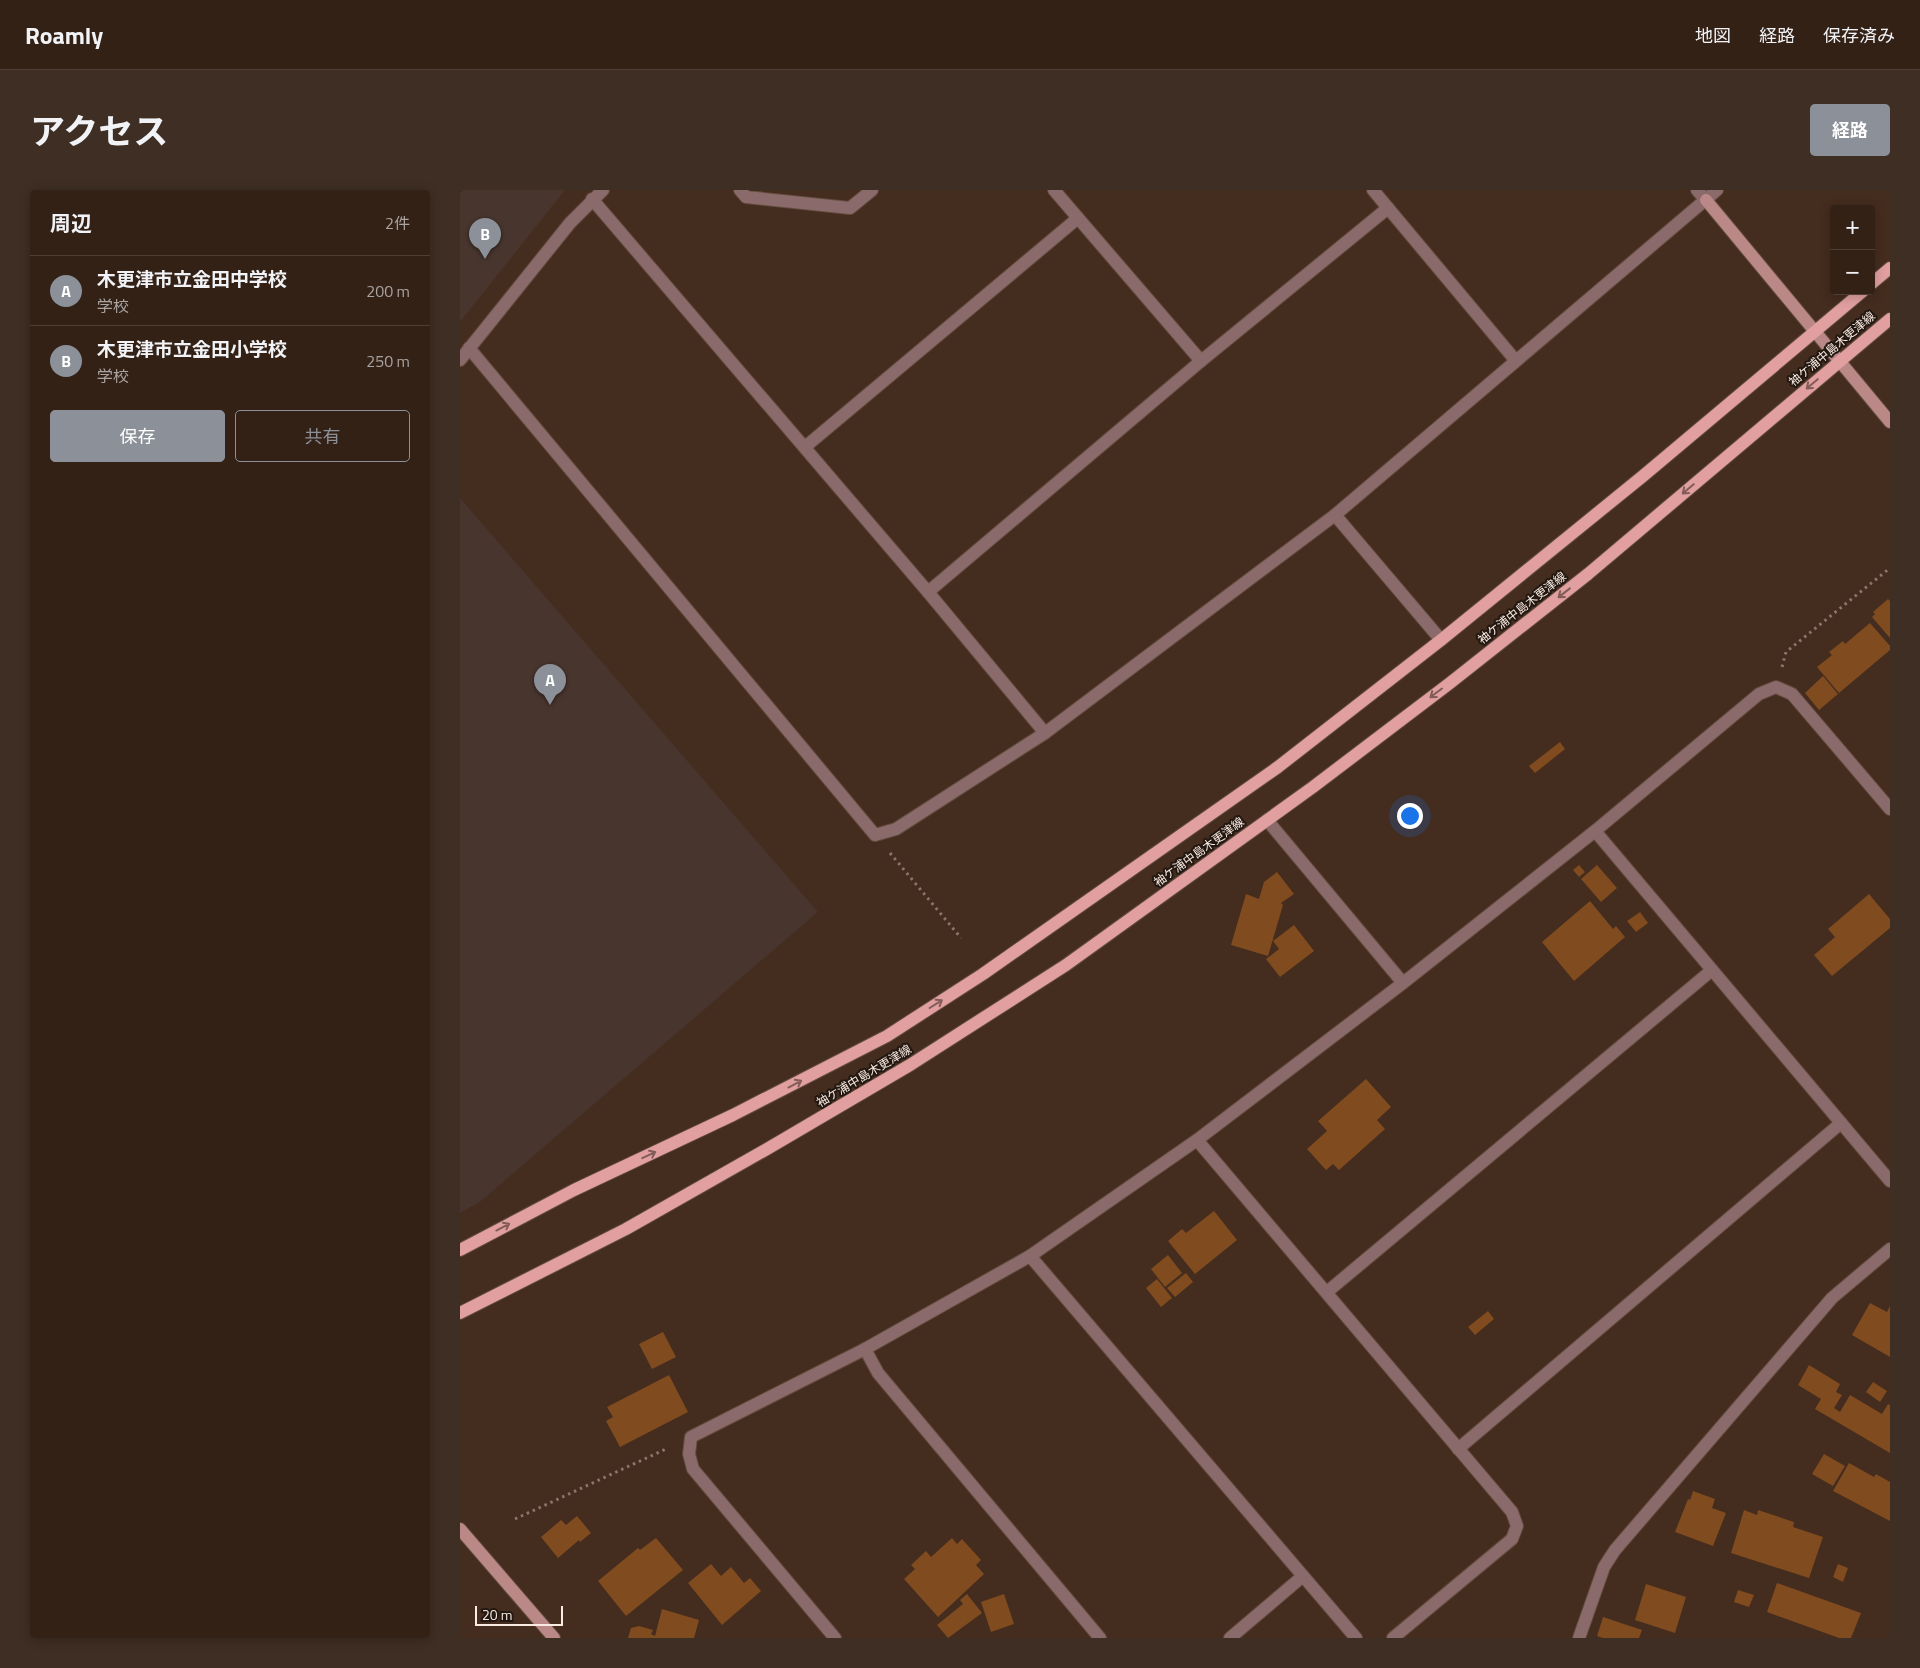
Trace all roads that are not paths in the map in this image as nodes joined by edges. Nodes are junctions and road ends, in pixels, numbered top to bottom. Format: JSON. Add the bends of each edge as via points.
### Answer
{"nodes":[{"id":1,"x":603,"y":190,"type":"edge"},
{"id":2,"x":740,"y":190,"type":"edge"},
{"id":3,"x":872,"y":190,"type":"edge"},
{"id":4,"x":1054,"y":190,"type":"edge"},
{"id":5,"x":1373,"y":190,"type":"edge"},
{"id":6,"x":1717,"y":190,"type":"edge"},
{"id":7,"x":1702,"y":195,"type":"edge"},
{"id":8,"x":592,"y":199,"type":"junction"},
{"id":9,"x":1388,"y":208,"type":"junction"},
{"id":10,"x":1078,"y":218,"type":"junction"},
{"id":11,"x":1890,"y":268,"type":"edge"},
{"id":12,"x":1875,"y":281,"type":"edge"},
{"id":13,"x":1858,"y":295,"type":"edge"},
{"id":14,"x":1890,"y":319,"type":"edge"},
{"id":15,"x":1815,"y":332,"type":"junction"},
{"id":16,"x":470,"y":348,"type":"junction"},
{"id":17,"x":460,"y":360,"type":"edge"},
{"id":18,"x":1201,"y":361,"type":"junction"},
{"id":19,"x":1516,"y":361,"type":"junction"},
{"id":20,"x":1839,"y":361,"type":"junction"},
{"id":21,"x":1890,"y":422,"type":"edge"},
{"id":22,"x":805,"y":447,"type":"junction"},
{"id":23,"x":1335,"y":515,"type":"junction"},
{"id":24,"x":928,"y":592,"type":"junction"},
{"id":25,"x":1441,"y":640,"type":"junction"},
{"id":26,"x":1045,"y":733,"type":"junction"},
{"id":27,"x":1890,"y":810,"type":"edge"},
{"id":28,"x":1267,"y":820,"type":"junction"},
{"id":29,"x":1595,"y":831,"type":"junction"},
{"id":30,"x":1712,"y":970,"type":"junction"},
{"id":31,"x":1404,"y":983,"type":"junction"},
{"id":32,"x":1841,"y":1123,"type":"junction"},
{"id":33,"x":1197,"y":1140,"type":"junction"},
{"id":34,"x":1890,"y":1182,"type":"edge"},
{"id":35,"x":1890,"y":1249,"type":"edge"},
{"id":36,"x":460,"y":1250,"type":"edge"},
{"id":37,"x":1030,"y":1256,"type":"junction"},
{"id":38,"x":1327,"y":1292,"type":"junction"},
{"id":39,"x":460,"y":1314,"type":"edge"},
{"id":40,"x":865,"y":1349,"type":"junction"},
{"id":41,"x":1458,"y":1449,"type":"junction"},
{"id":42,"x":460,"y":1529,"type":"edge"},
{"id":43,"x":1303,"y":1576,"type":"junction"},
{"id":44,"x":554,"y":1638,"type":"edge"},
{"id":45,"x":835,"y":1638,"type":"edge"},
{"id":46,"x":1100,"y":1638,"type":"edge"},
{"id":47,"x":1230,"y":1638,"type":"edge"},
{"id":48,"x":1356,"y":1638,"type":"edge"},
{"id":49,"x":1393,"y":1638,"type":"edge"},
{"id":50,"x":1579,"y":1638,"type":"edge"}],
"edges":[{"from":1,"to":8,"type":"street"},
{"from":2,"to":3,"type":"street","via":[[746,197],[850,208]]},
{"from":4,"to":10,"type":"street"},
{"from":5,"to":9,"type":"street"},
{"from":6,"to":7,"type":"street"},
{"from":7,"to":15,"type":"street"},
{"from":7,"to":19,"type":"street"},
{"from":8,"to":16,"type":"street"},
{"from":8,"to":22,"type":"street"},
{"from":9,"to":18,"type":"street"},
{"from":9,"to":19,"type":"street"},
{"from":10,"to":18,"type":"street"},
{"from":10,"to":22,"type":"street"},
{"from":11,"to":12,"type":"main road"},
{"from":13,"to":15,"type":"main road","name":"袖ケ浦中島木更津線"},
{"from":14,"to":20,"type":"main road","name":"袖ケ浦中島木更津線"},
{"from":15,"to":20,"type":"street"},
{"from":15,"to":25,"type":"main road","name":"袖ケ浦中島木更津線"},
{"from":16,"to":17,"type":"street"},
{"from":16,"to":26,"type":"street","via":[[875,836],[896,829]]},
{"from":18,"to":24,"type":"street"},
{"from":19,"to":23,"type":"street"},
{"from":20,"to":21,"type":"street"},
{"from":20,"to":28,"type":"main road","name":"袖ケ浦中島木更津線","one_way":true,"via":[[1581,580]]},
{"from":22,"to":24,"type":"street"},
{"from":23,"to":25,"type":"street"},
{"from":23,"to":26,"type":"street"},
{"from":24,"to":26,"type":"street"},
{"from":36,"to":25,"type":"main road","name":"袖ケ浦中島木更津線","one_way":true,"via":[[574,1190],[733,1116],[887,1036],[983,974],[1270,772]]},
{"from":27,"to":29,"type":"street","via":[[1792,694],[1776,687],[1759,694]]},
{"from":28,"to":31,"type":"street"},
{"from":28,"to":39,"type":"main road","name":"袖ケ浦中島木更津線","via":[[1066,965],[910,1065],[626,1229]]},
{"from":29,"to":30,"type":"street"},
{"from":29,"to":31,"type":"street"},
{"from":30,"to":32,"type":"street"},
{"from":30,"to":38,"type":"street"},
{"from":31,"to":33,"type":"street"},
{"from":32,"to":34,"type":"street"},
{"from":32,"to":41,"type":"street"},
{"from":33,"to":37,"type":"street"},
{"from":33,"to":38,"type":"street"},
{"from":35,"to":50,"type":"street","via":[[1832,1298],[1615,1550],[1604,1567]]},
{"from":37,"to":40,"type":"street"},
{"from":37,"to":43,"type":"street"},
{"from":38,"to":41,"type":"street"},
{"from":40,"to":45,"type":"street","via":[[691,1437],[689,1454],[693,1469]]},
{"from":40,"to":46,"type":"street","via":[[878,1374]]},
{"from":41,"to":49,"type":"street","via":[[1512,1512],[1517,1526],[1512,1539]]},
{"from":42,"to":44,"type":"street"},
{"from":43,"to":47,"type":"street"},
{"from":43,"to":48,"type":"street"}]}
